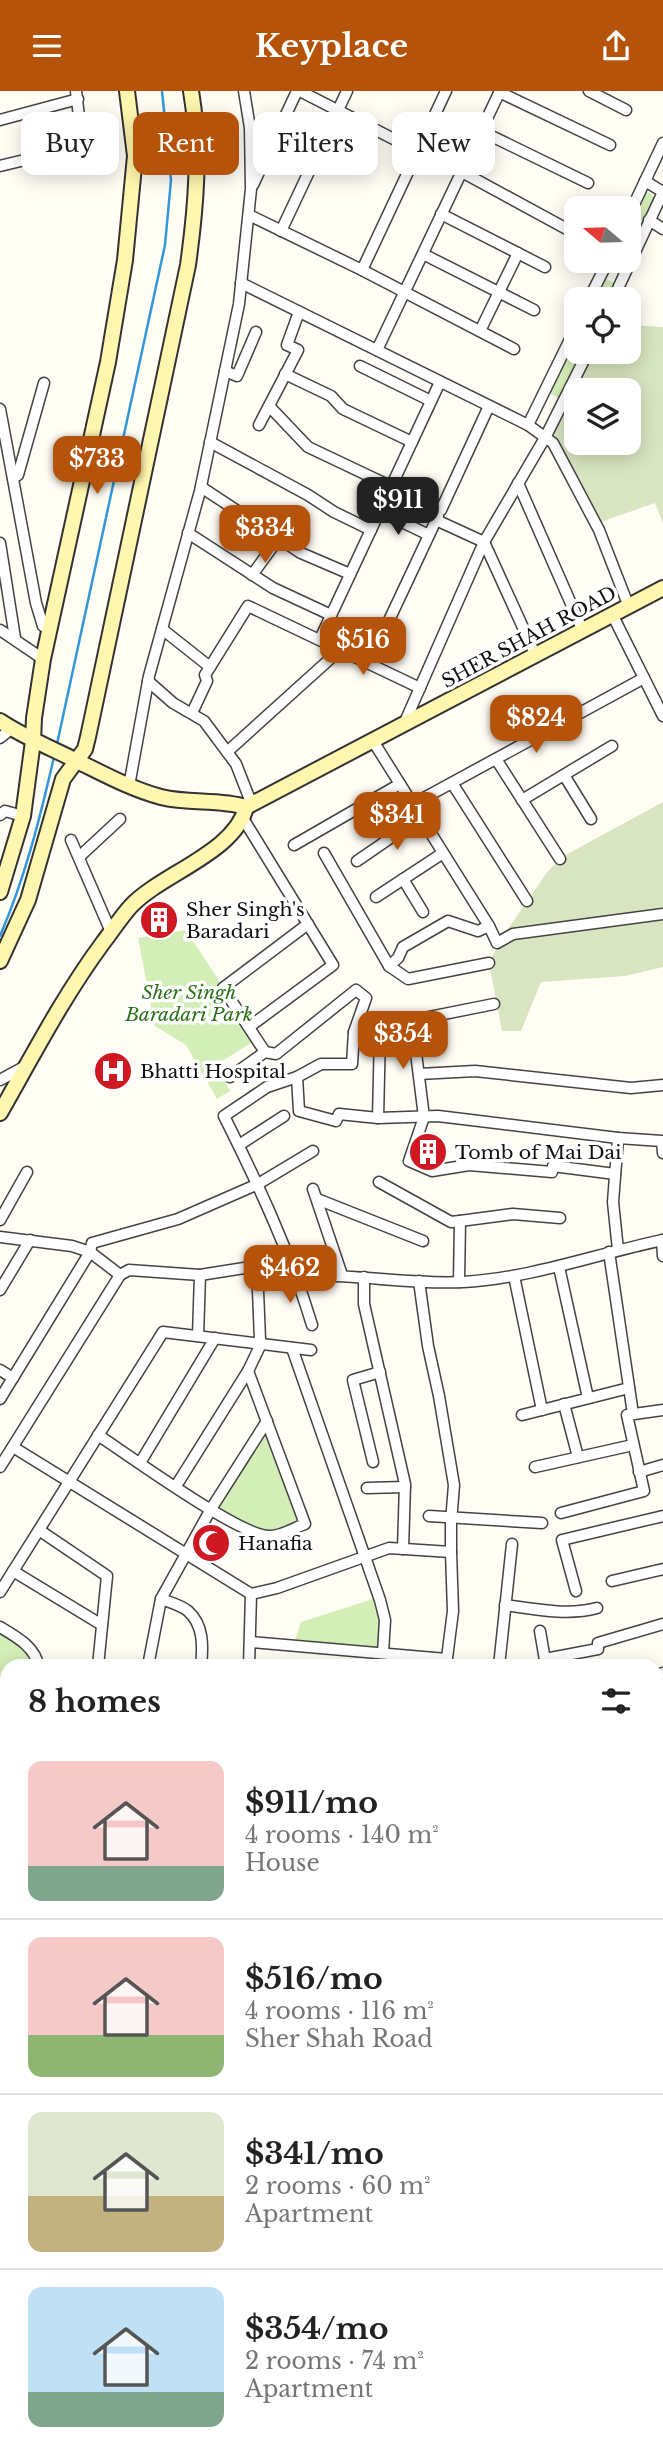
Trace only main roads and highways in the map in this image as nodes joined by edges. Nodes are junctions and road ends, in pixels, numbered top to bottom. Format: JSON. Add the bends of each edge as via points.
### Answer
{"nodes":[{"id":1,"x":127,"y":91,"type":"edge"},
{"id":2,"x":191,"y":91,"type":"edge"},
{"id":3,"x":663,"y":588,"type":"edge"},
{"id":4,"x":4,"y":729,"type":"edge"},
{"id":5,"x":38,"y":743,"type":"junction"},
{"id":6,"x":69,"y":757,"type":"junction"},
{"id":7,"x":247,"y":811,"type":"junction"},
{"id":8,"x":0,"y":892,"type":"edge"},
{"id":9,"x":0,"y":961,"type":"edge"},
{"id":10,"x":0,"y":1113,"type":"edge"}],
"edges":[{"from":1,"to":5,"type":"main road","via":[[135,156],[125,260],[108,362],[43,659],[34,718]]},
{"from":2,"to":6,"type":"main road","via":[[197,125],[197,199],[188,265],[85,750]]},
{"from":3,"to":7,"type":"main road","name":"SHER SHAH ROAD"},
{"from":4,"to":5,"type":"main road"},
{"from":5,"to":6,"type":"main road"},
{"from":5,"to":8,"type":"main road"},
{"from":6,"to":7,"type":"main road","via":[[162,797],[231,803]]},
{"from":6,"to":9,"type":"main road","via":[[28,900]]},
{"from":7,"to":10,"type":"main road","name":"SHER SHAH ROAD","via":[[211,851],[132,905],[55,1012]]}]}
